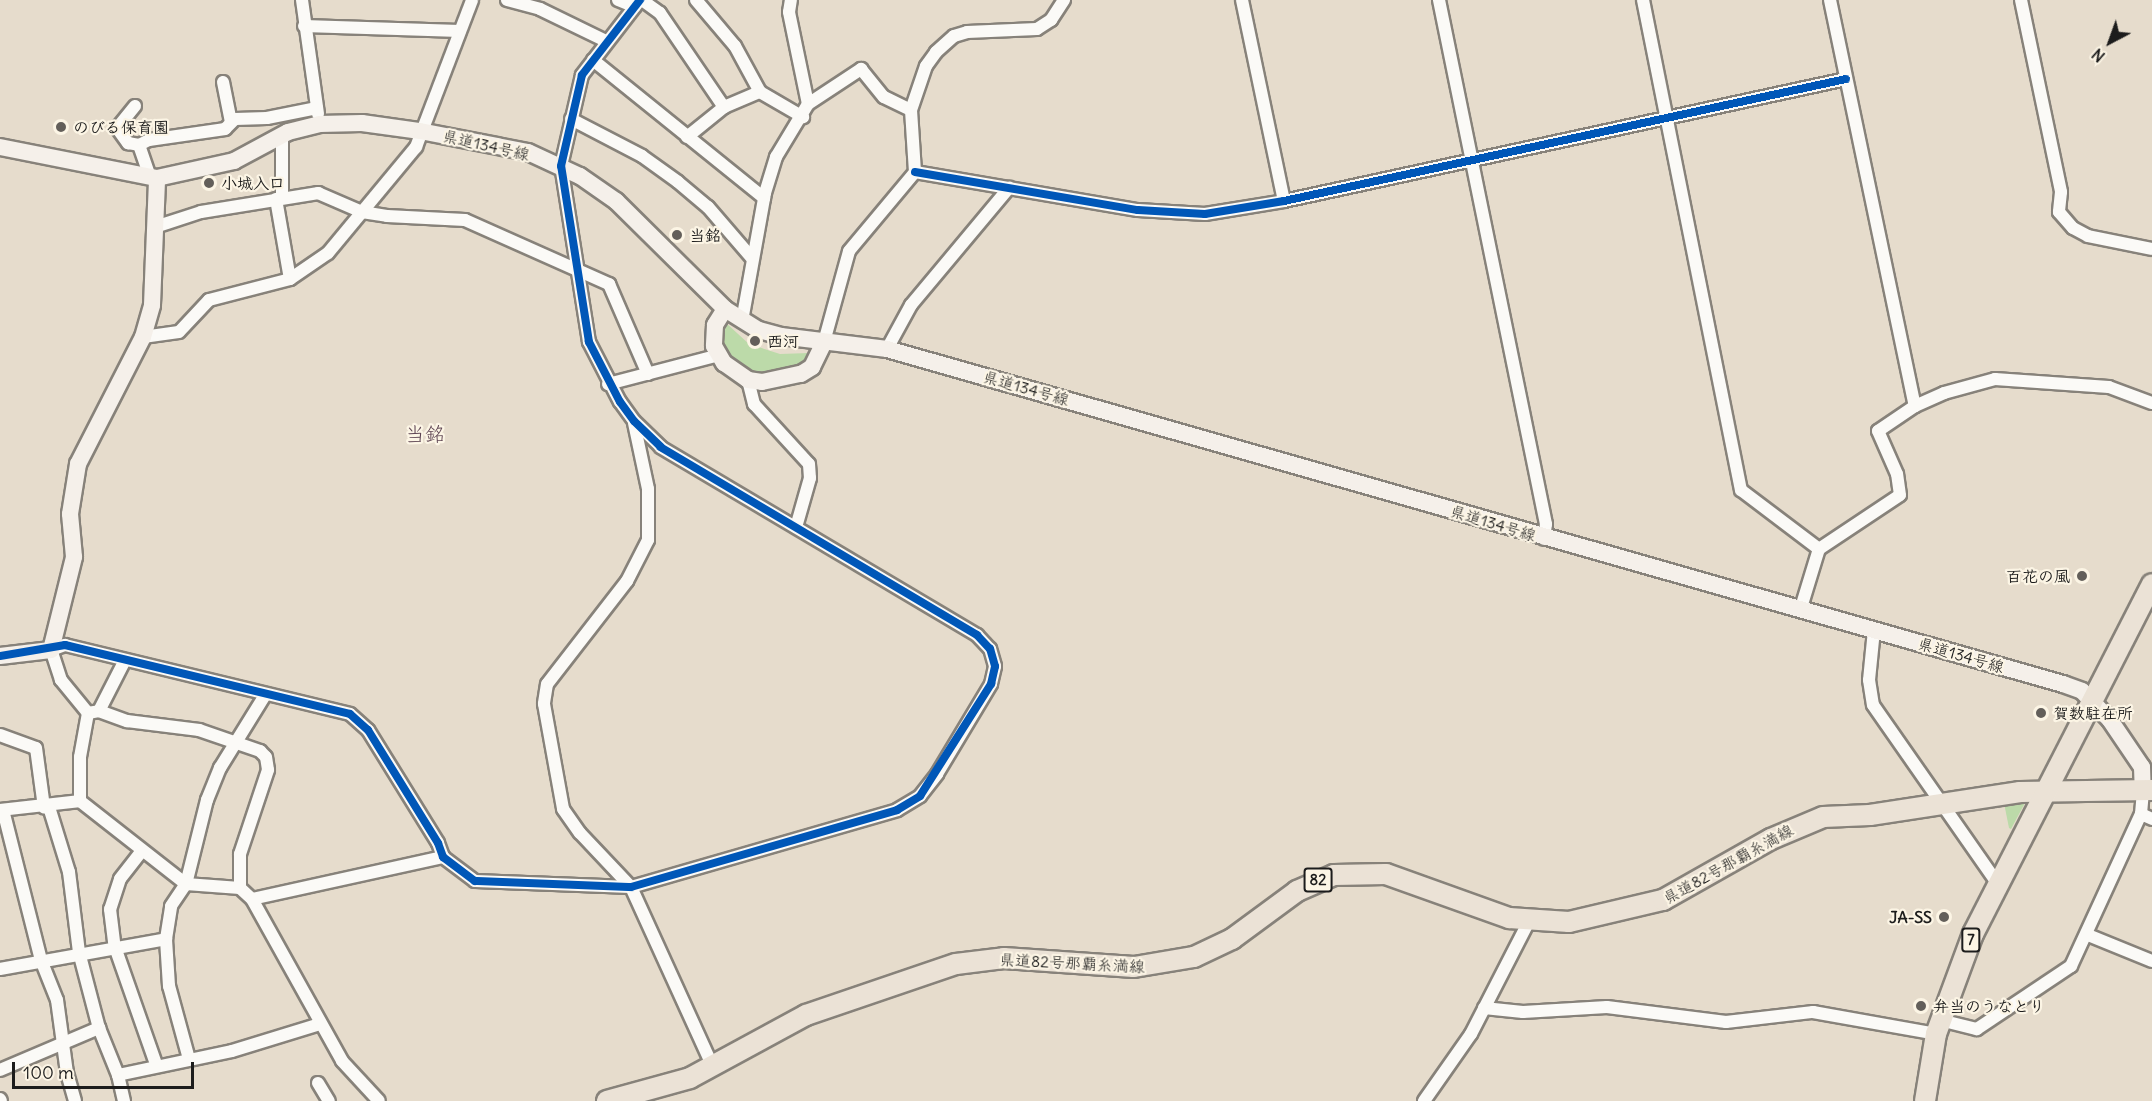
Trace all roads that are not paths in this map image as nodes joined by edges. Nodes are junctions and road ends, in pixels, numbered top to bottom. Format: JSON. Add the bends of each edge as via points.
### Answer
{"nodes":[{"id":1,"x":302,"y":0,"type":"edge"},
{"id":2,"x":472,"y":0,"type":"edge"},
{"id":3,"x":507,"y":0,"type":"edge"},
{"id":4,"x":618,"y":0,"type":"edge"},
{"id":5,"x":696,"y":0,"type":"edge"},
{"id":6,"x":791,"y":0,"type":"edge"},
{"id":7,"x":1064,"y":0,"type":"edge"},
{"id":8,"x":1242,"y":0,"type":"edge"},
{"id":9,"x":1439,"y":0,"type":"edge"},
{"id":10,"x":1643,"y":0,"type":"edge"},
{"id":11,"x":1830,"y":0,"type":"edge"},
{"id":12,"x":2021,"y":0,"type":"edge"},
{"id":13,"x":639,"y":2,"type":"edge"},
{"id":14,"x":304,"y":26,"type":"junction"},
{"id":15,"x":460,"y":31,"type":"junction"},
{"id":16,"x":606,"y":41,"type":"junction"},
{"id":17,"x":592,"y":60,"type":"junction"},
{"id":18,"x":1846,"y":79,"type":"junction"},
{"id":19,"x":223,"y":82,"type":"dead end"},
{"id":20,"x":760,"y":92,"type":"junction"},
{"id":21,"x":808,"y":104,"type":"junction"},
{"id":22,"x":135,"y":106,"type":"dead end"},
{"id":23,"x":724,"y":107,"type":"junction"},
{"id":24,"x":911,"y":110,"type":"junction"},
{"id":25,"x":318,"y":116,"type":"junction"},
{"id":26,"x":803,"y":117,"type":"junction"},
{"id":27,"x":571,"y":118,"type":"junction"},
{"id":28,"x":1666,"y":119,"type":"junction"},
{"id":29,"x":231,"y":122,"type":"junction"},
{"id":30,"x":420,"y":131,"type":"junction"},
{"id":31,"x":282,"y":136,"type":"junction"},
{"id":32,"x":687,"y":137,"type":"junction"},
{"id":33,"x":139,"y":146,"type":"junction"},
{"id":34,"x":0,"y":147,"type":"edge"},
{"id":35,"x":1473,"y":159,"type":"junction"},
{"id":36,"x":561,"y":166,"type":"junction"},
{"id":37,"x":915,"y":172,"type":"junction"},
{"id":38,"x":153,"y":178,"type":"junction"},
{"id":39,"x":1009,"y":188,"type":"junction"},
{"id":40,"x":279,"y":198,"type":"junction"},
{"id":41,"x":764,"y":198,"type":"junction"},
{"id":42,"x":1284,"y":201,"type":"junction"},
{"id":43,"x":362,"y":212,"type":"junction"},
{"id":44,"x":155,"y":227,"type":"junction"},
{"id":45,"x":2152,"y":249,"type":"edge"},
{"id":46,"x":751,"y":257,"type":"junction"},
{"id":47,"x":578,"y":272,"type":"junction"},
{"id":48,"x":290,"y":279,"type":"junction"},
{"id":49,"x":725,"y":309,"type":"junction"},
{"id":50,"x":742,"y":321,"type":"junction"},
{"id":51,"x":143,"y":337,"type":"junction"},
{"id":52,"x":824,"y":342,"type":"junction"},
{"id":53,"x":887,"y":349,"type":"junction"},
{"id":54,"x":719,"y":355,"type":"junction"},
{"id":55,"x":648,"y":374,"type":"junction"},
{"id":56,"x":748,"y":380,"type":"junction"},
{"id":57,"x":608,"y":384,"type":"junction"},
{"id":58,"x":2152,"y":403,"type":"edge"},
{"id":59,"x":1915,"y":406,"type":"junction"},
{"id":60,"x":634,"y":421,"type":"junction"},
{"id":61,"x":796,"y":527,"type":"junction"},
{"id":62,"x":1544,"y":539,"type":"junction"},
{"id":63,"x":1819,"y":549,"type":"junction"},
{"id":64,"x":2152,"y":584,"type":"edge"},
{"id":65,"x":1800,"y":611,"type":"junction"},
{"id":66,"x":1874,"y":630,"type":"junction"},
{"id":67,"x":51,"y":650,"type":"junction"},
{"id":68,"x":0,"y":656,"type":"edge"},
{"id":69,"x":126,"y":660,"type":"junction"},
{"id":70,"x":265,"y":695,"type":"junction"},
{"id":71,"x":2093,"y":700,"type":"junction"},
{"id":72,"x":93,"y":712,"type":"junction"},
{"id":73,"x":0,"y":735,"type":"edge"},
{"id":74,"x":232,"y":742,"type":"junction"},
{"id":75,"x":2046,"y":790,"type":"junction"},
{"id":76,"x":2148,"y":790,"type":"edge"},
{"id":77,"x":80,"y":801,"type":"junction"},
{"id":78,"x":1940,"y":803,"type":"junction"},
{"id":79,"x":47,"y":807,"type":"junction"},
{"id":80,"x":2,"y":810,"type":"edge"},
{"id":81,"x":2146,"y":817,"type":"edge"},
{"id":82,"x":141,"y":852,"type":"junction"},
{"id":83,"x":443,"y":857,"type":"junction"},
{"id":84,"x":186,"y":884,"type":"junction"},
{"id":85,"x":1998,"y":884,"type":"junction"},
{"id":86,"x":631,"y":886,"type":"junction"},
{"id":87,"x":240,"y":888,"type":"junction"},
{"id":88,"x":252,"y":898,"type":"junction"},
{"id":89,"x":1528,"y":921,"type":"junction"},
{"id":90,"x":2088,"y":935,"type":"junction"},
{"id":91,"x":166,"y":939,"type":"junction"},
{"id":92,"x":115,"y":947,"type":"junction"},
{"id":93,"x":79,"y":952,"type":"junction"},
{"id":94,"x":41,"y":960,"type":"junction"},
{"id":95,"x":2152,"y":961,"type":"edge"},
{"id":96,"x":0,"y":969,"type":"edge"},
{"id":97,"x":1485,"y":1008,"type":"junction"},
{"id":98,"x":320,"y":1024,"type":"junction"},
{"id":99,"x":1938,"y":1027,"type":"junction"},
{"id":100,"x":99,"y":1028,"type":"junction"},
{"id":101,"x":64,"y":1044,"type":"junction"},
{"id":102,"x":189,"y":1059,"type":"junction"},
{"id":103,"x":156,"y":1064,"type":"junction"},
{"id":104,"x":713,"y":1067,"type":"junction"},
{"id":105,"x":0,"y":1070,"type":"edge"},
{"id":106,"x":118,"y":1075,"type":"junction"},
{"id":107,"x":318,"y":1083,"type":"dead end"},
{"id":108,"x":629,"y":1099,"type":"edge"},
{"id":109,"x":119,"y":1100,"type":"edge"},
{"id":110,"x":75,"y":1101,"type":"edge"},
{"id":111,"x":329,"y":1101,"type":"edge"},
{"id":112,"x":379,"y":1101,"type":"edge"},
{"id":113,"x":607,"y":1101,"type":"edge"},
{"id":114,"x":1424,"y":1101,"type":"edge"},
{"id":115,"x":1925,"y":1101,"type":"edge"}],
"edges":[{"from":1,"to":14,"type":"street"},
{"from":2,"to":15,"type":"street"},
{"from":3,"to":16,"type":"street","via":[[540,9]]},
{"from":4,"to":13,"type":"street"},
{"from":5,"to":20,"type":"street","via":[[735,46]]},
{"from":6,"to":21,"type":"street","via":[[789,12]]},
{"from":7,"to":24,"type":"street","via":[[1051,20],[1037,29],[954,36],[926,66]]},
{"from":8,"to":42,"type":"street"},
{"from":9,"to":35,"type":"street"},
{"from":10,"to":28,"type":"street"},
{"from":11,"to":18,"type":"street"},
{"from":12,"to":45,"type":"street","via":[[2061,192],[2059,212],[2073,228],[2088,236]]},
{"from":13,"to":16,"type":"street"},
{"from":13,"to":23,"type":"street","via":[[660,13]]},
{"from":14,"to":15,"type":"street"},
{"from":14,"to":25,"type":"street"},
{"from":15,"to":30,"type":"street"},
{"from":16,"to":17,"type":"street"},
{"from":17,"to":27,"type":"street","via":[[582,75]]},
{"from":17,"to":32,"type":"street"},
{"from":18,"to":28,"type":"street"},
{"from":18,"to":59,"type":"street"},
{"from":19,"to":29,"type":"street"},
{"from":20,"to":23,"type":"street"},
{"from":20,"to":26,"type":"street"},
{"from":21,"to":24,"type":"street","via":[[861,69],[884,97]]},
{"from":21,"to":26,"type":"street"},
{"from":22,"to":33,"type":"street","via":[[117,128],[128,143]]},
{"from":23,"to":32,"type":"street"},
{"from":24,"to":37,"type":"street"},
{"from":25,"to":29,"type":"street"},
{"from":25,"to":30,"type":"main road","name":"県道134号線"},
{"from":25,"to":31,"type":"main road","name":"県道134号線"},
{"from":26,"to":41,"type":"street","via":[[776,157]]},
{"from":27,"to":36,"type":"street"},
{"from":27,"to":46,"type":"street","via":[[642,156],[678,182],[708,207]]},
{"from":28,"to":35,"type":"street"},
{"from":28,"to":63,"type":"street","via":[[1741,490]]},
{"from":29,"to":33,"type":"street","via":[[225,129],[149,140]]},
{"from":30,"to":36,"type":"main road","name":"県道134号線","via":[[503,146]]},
{"from":30,"to":43,"type":"street","via":[[416,147]]},
{"from":31,"to":38,"type":"main road","name":"県道134号線","via":[[234,161]]},
{"from":31,"to":40,"type":"street"},
{"from":32,"to":41,"type":"street"},
{"from":33,"to":38,"type":"street"},
{"from":34,"to":38,"type":"main road","name":"県道134号線"},
{"from":35,"to":42,"type":"street"},
{"from":35,"to":62,"type":"street","via":[[1546,524]]},
{"from":36,"to":47,"type":"street"},
{"from":36,"to":49,"type":"main road","name":"県道134号線","via":[[624,208]]},
{"from":37,"to":39,"type":"street"},
{"from":37,"to":52,"type":"street","via":[[849,251]]},
{"from":38,"to":44,"type":"main road"},
{"from":39,"to":42,"type":"street","via":[[1138,210],[1205,214]]},
{"from":39,"to":53,"type":"street","via":[[911,305]]},
{"from":40,"to":43,"type":"street","via":[[318,193]]},
{"from":40,"to":44,"type":"street","via":[[201,212]]},
{"from":40,"to":48,"type":"street"},
{"from":41,"to":46,"type":"street"},
{"from":43,"to":47,"type":"street","via":[[465,220]]},
{"from":43,"to":48,"type":"street","via":[[328,253]]},
{"from":44,"to":51,"type":"main road","via":[[152,305]]},
{"from":46,"to":50,"type":"street"},
{"from":47,"to":55,"type":"street","via":[[601,278],[612,289]]},
{"from":47,"to":57,"type":"street","via":[[584,324]]},
{"from":48,"to":51,"type":"street","via":[[222,294],[209,300],[179,332]]},
{"from":49,"to":50,"type":"main road","name":"県道134号線"},
{"from":49,"to":54,"type":"main road","via":[[712,335]]},
{"from":50,"to":52,"type":"main road","name":"県道134号線","via":[[781,336]]},
{"from":51,"to":67,"type":"main road","via":[[78,464],[70,514],[74,557]]},
{"from":52,"to":53,"type":"main road","name":"県道134号線"},
{"from":52,"to":56,"type":"main road","via":[[812,367],[801,374],[762,382]]},
{"from":53,"to":62,"type":"main road","name":"県道134号線"},
{"from":54,"to":55,"type":"street"},
{"from":54,"to":56,"type":"main road"},
{"from":55,"to":57,"type":"street"},
{"from":56,"to":61,"type":"street","via":[[754,404],[809,464],[810,478]]},
{"from":57,"to":60,"type":"street"},
{"from":58,"to":59,"type":"street","via":[[2109,387],[1995,379],[1944,393]]},
{"from":59,"to":63,"type":"street","via":[[1878,431],[1897,474],[1900,495]]},
{"from":60,"to":61,"type":"street","via":[[685,464]]},
{"from":60,"to":86,"type":"street","via":[[649,499],[648,540],[627,581],[552,676],[544,694],[563,809],[580,833]]},
{"from":61,"to":86,"type":"street","via":[[977,635],[994,657],[991,684],[937,774],[910,804]]},
{"from":62,"to":65,"type":"main road","name":"県道134号線"},
{"from":63,"to":65,"type":"street"},
{"from":64,"to":71,"type":"main road","number":"7"},
{"from":65,"to":66,"type":"main road","name":"県道134号線"},
{"from":66,"to":71,"type":"main road","name":"県道134号線","via":[[2063,684]]},
{"from":66,"to":78,"type":"street","via":[[1869,680],[1874,705]]},
{"from":67,"to":68,"type":"main road"},
{"from":67,"to":69,"type":"street","via":[[65,645]]},
{"from":67,"to":72,"type":"street","via":[[61,680]]},
{"from":69,"to":70,"type":"street"},
{"from":69,"to":72,"type":"street"},
{"from":70,"to":74,"type":"street"},
{"from":70,"to":83,"type":"street","via":[[350,714],[368,730]]},
{"from":71,"to":75,"type":"main road","number":"7"},
{"from":71,"to":76,"type":"main road","via":[[2142,767]]},
{"from":72,"to":74,"type":"street","via":[[128,721],[199,730]]},
{"from":72,"to":77,"type":"street","via":[[80,757]]},
{"from":73,"to":79,"type":"street","via":[[36,748]]},
{"from":74,"to":84,"type":"street","via":[[207,800]]},
{"from":74,"to":87,"type":"street","via":[[260,751],[268,770],[240,854]]},
{"from":75,"to":76,"type":"main road","name":"県道82号那覇糸満線"},
{"from":75,"to":78,"type":"main road","name":"県道82号那覇糸満線","number":"82"},
{"from":75,"to":85,"type":"main road","number":"7"},
{"from":76,"to":81,"type":"street"},
{"from":77,"to":79,"type":"street"},
{"from":77,"to":82,"type":"street"},
{"from":78,"to":85,"type":"street"},
{"from":78,"to":89,"type":"main road","name":"県道82号那覇糸満線","number":"82","via":[[1809,820],[1663,900],[1586,920]]},
{"from":79,"to":80,"type":"street"},
{"from":79,"to":93,"type":"street","via":[[69,872]]},
{"from":80,"to":94,"type":"street"},
{"from":81,"to":90,"type":"street"},
{"from":82,"to":84,"type":"street"},
{"from":82,"to":92,"type":"street","via":[[113,892],[110,909]]},
{"from":83,"to":86,"type":"street","via":[[475,881]]},
{"from":83,"to":88,"type":"street"},
{"from":84,"to":87,"type":"street"},
{"from":84,"to":91,"type":"street","via":[[171,906]]},
{"from":85,"to":99,"type":"main road","number":"7","via":[[1964,956]]},
{"from":86,"to":104,"type":"street"},
{"from":87,"to":88,"type":"street"},
{"from":88,"to":98,"type":"street"},
{"from":89,"to":97,"type":"street"},
{"from":89,"to":104,"type":"main road","name":"県道82号那覇糸満線","number":"82","via":[[1489,913],[1386,874],[1334,875],[1297,891],[1232,939],[1194,957],[1134,967],[1004,958],[956,964],[806,1015]]},
{"from":90,"to":95,"type":"street"},
{"from":90,"to":99,"type":"street","via":[[2071,966],[1977,1029]]},
{"from":91,"to":92,"type":"street"},
{"from":91,"to":102,"type":"street","via":[[169,986]]},
{"from":92,"to":93,"type":"street"},
{"from":92,"to":103,"type":"street"},
{"from":93,"to":94,"type":"street"},
{"from":93,"to":100,"type":"street"},
{"from":94,"to":96,"type":"street"},
{"from":94,"to":101,"type":"street","via":[[57,1000]]},
{"from":97,"to":99,"type":"street","via":[[1523,1012],[1607,1007],[1726,1022],[1814,1012]]},
{"from":97,"to":114,"type":"street"},
{"from":98,"to":102,"type":"street","via":[[232,1051]]},
{"from":98,"to":112,"type":"street","via":[[342,1061]]},
{"from":99,"to":115,"type":"main road","number":"7"},
{"from":100,"to":101,"type":"street"},
{"from":100,"to":106,"type":"street"},
{"from":101,"to":105,"type":"street"},
{"from":101,"to":110,"type":"street"},
{"from":102,"to":103,"type":"street"},
{"from":103,"to":106,"type":"street"},
{"from":104,"to":108,"type":"main road","name":"県道82号那覇糸満線","number":"82"},
{"from":106,"to":109,"type":"street"},
{"from":107,"to":111,"type":"street"},
{"from":108,"to":113,"type":"main road","name":"県道82号那覇糸満線","number":"82"}]}
